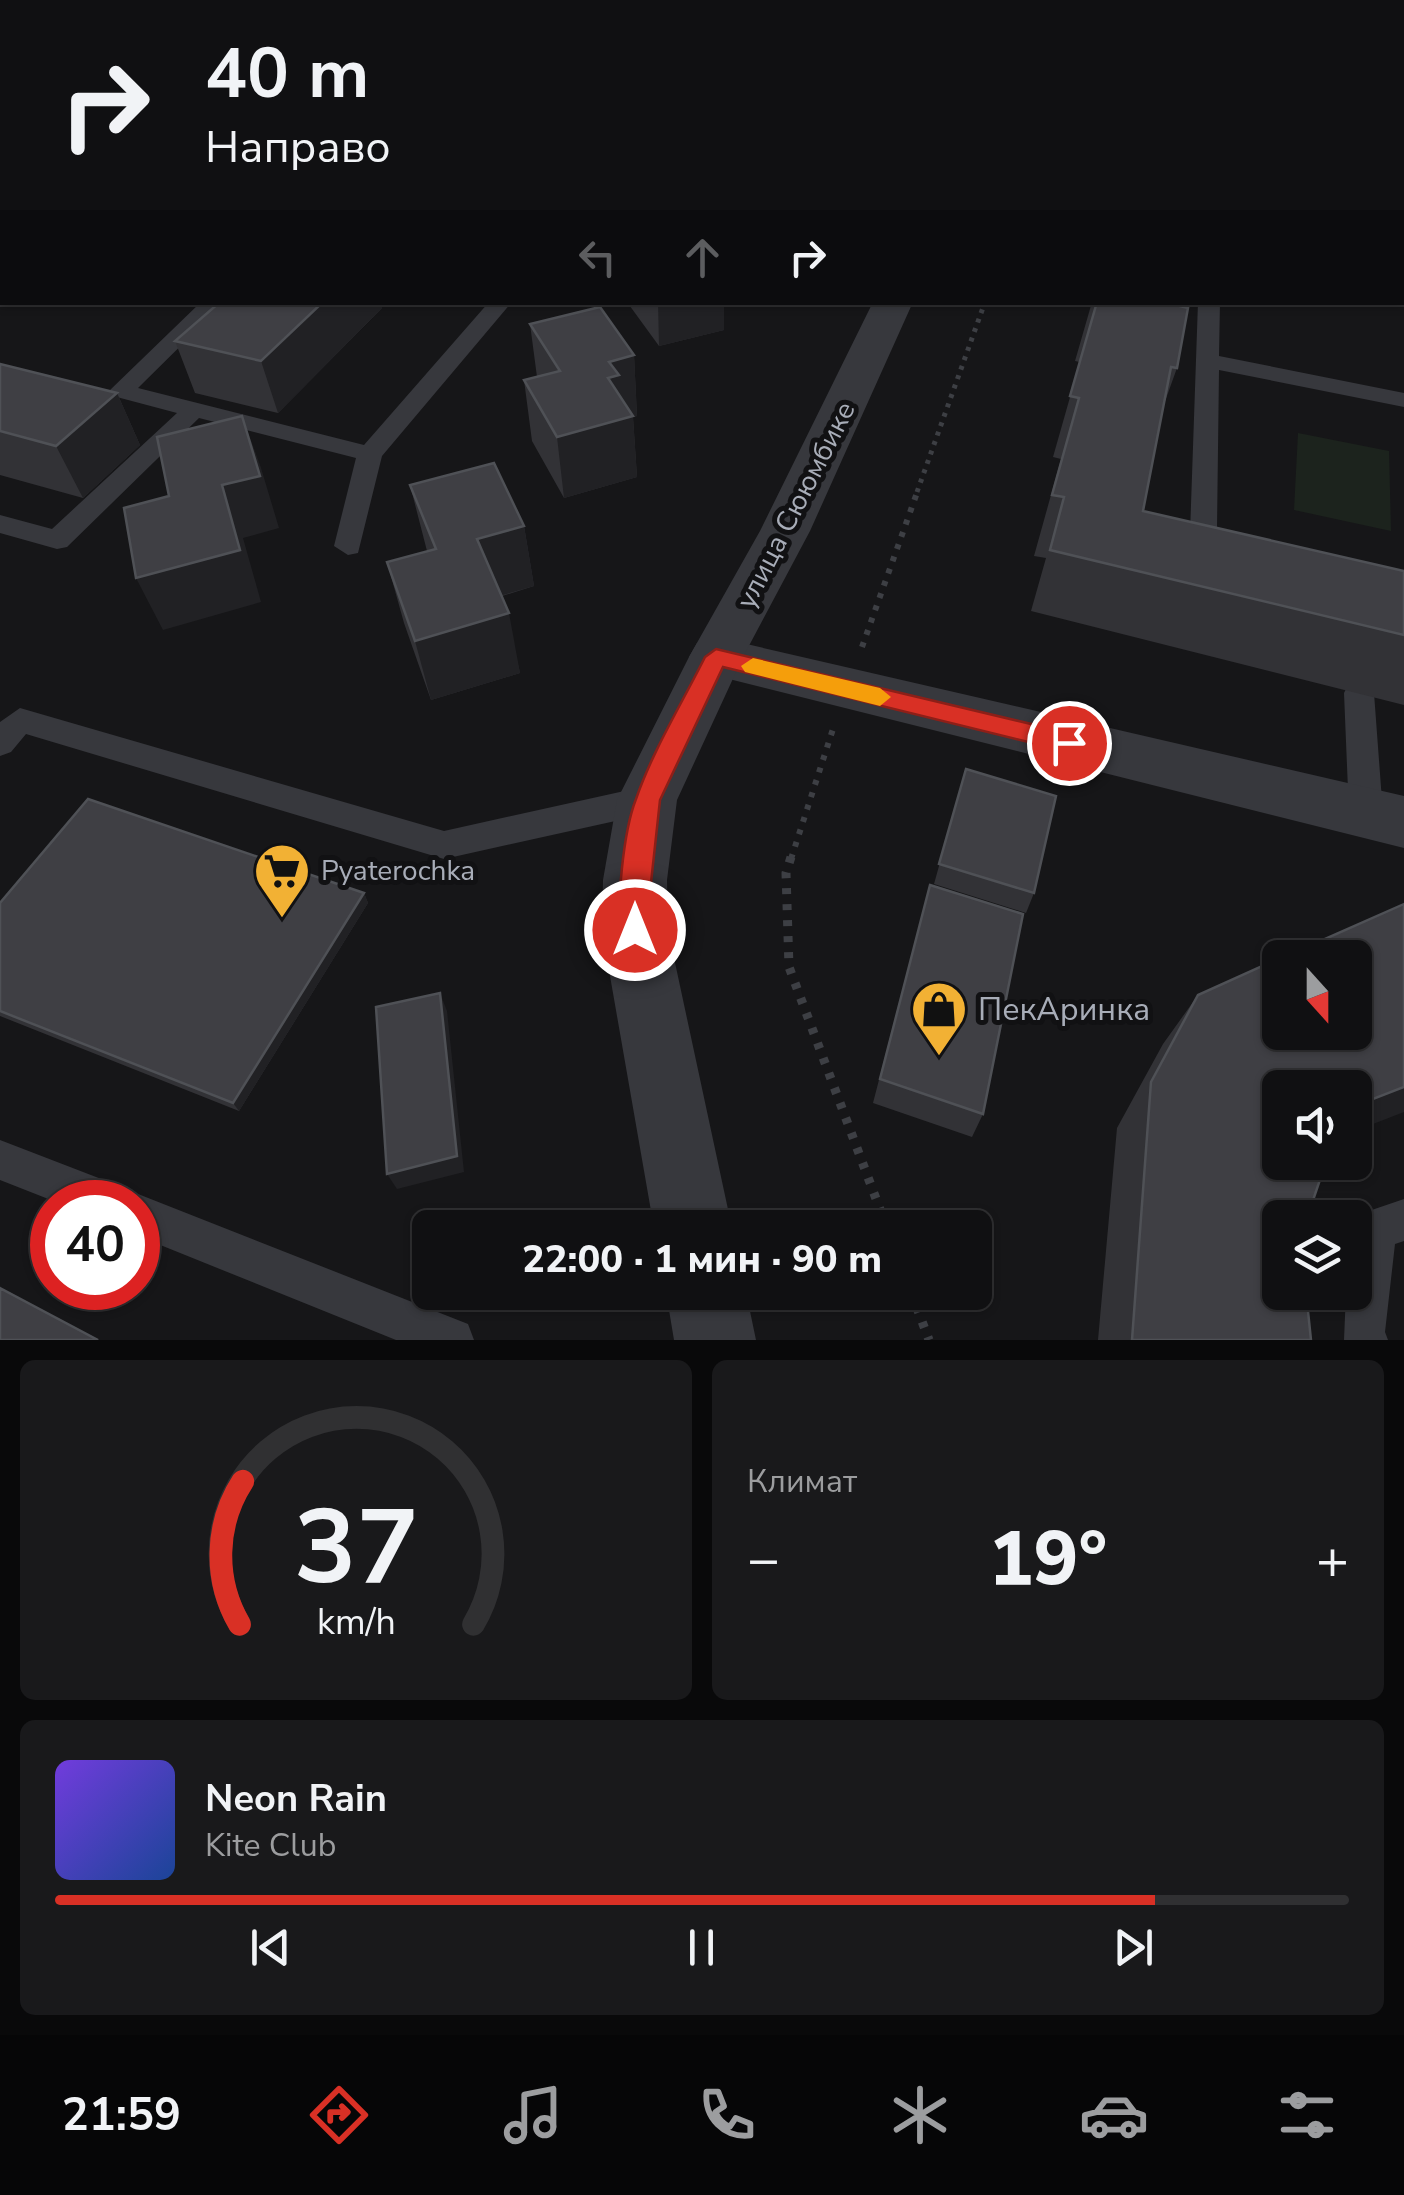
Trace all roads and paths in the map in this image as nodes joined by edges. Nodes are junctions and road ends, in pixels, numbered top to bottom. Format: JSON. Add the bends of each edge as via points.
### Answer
{"nodes":[{"id":1,"x":211,"y":305,"type":"edge"},
{"id":2,"x":498,"y":305,"type":"edge"},
{"id":3,"x":892,"y":305,"type":"edge"},
{"id":4,"x":984,"y":305,"type":"edge"},
{"id":5,"x":1209,"y":305,"type":"edge"},
{"id":6,"x":1210,"y":361,"type":"junction"},
{"id":7,"x":1404,"y":400,"type":"edge"},
{"id":8,"x":193,"y":410,"type":"junction"},
{"id":9,"x":370,"y":454,"type":"junction"},
{"id":10,"x":0,"y":524,"type":"edge"},
{"id":11,"x":348,"y":546,"type":"dead end"},
{"id":12,"x":1258,"y":546,"type":"edge"},
{"id":13,"x":716,"y":657,"type":"junction"},
{"id":14,"x":847,"y":689,"type":"junction"},
{"id":15,"x":1359,"y":693,"type":"dead end"},
{"id":16,"x":7,"y":725,"type":"edge"},
{"id":17,"x":647,"y":800,"type":"junction"},
{"id":18,"x":1385,"y":818,"type":"edge"},
{"id":19,"x":0,"y":1160,"type":"edge"},
{"id":20,"x":51,"y":1180,"type":"edge"},
{"id":21,"x":689,"y":1210,"type":"edge"},
{"id":22,"x":880,"y":1210,"type":"edge"},
{"id":23,"x":1404,"y":1220,"type":"edge"},
{"id":24,"x":160,"y":1224,"type":"edge"},
{"id":25,"x":710,"y":1310,"type":"edge"},
{"id":26,"x":918,"y":1310,"type":"edge"},
{"id":27,"x":452,"y":1340,"type":"edge"},
{"id":28,"x":716,"y":1340,"type":"edge"},
{"id":29,"x":929,"y":1340,"type":"edge"},
{"id":30,"x":1366,"y":1340,"type":"edge"}],
"edges":[{"from":1,"to":8,"type":"lane","via":[[121,391]]},
{"from":2,"to":9,"type":"lane"},
{"from":3,"to":13,"type":"street","name":"улица Сююмбике","via":[[786,531]]},
{"from":4,"to":14,"type":"path"},
{"from":5,"to":6,"type":"lane"},
{"from":6,"to":7,"type":"lane"},
{"from":6,"to":12,"type":"lane","via":[[1202,534]]},
{"from":8,"to":9,"type":"lane"},
{"from":8,"to":10,"type":"lane","via":[[57,540]]},
{"from":9,"to":11,"type":"lane"},
{"from":13,"to":14,"type":"street"},
{"from":13,"to":17,"type":"street","name":"улица Сююмбике"},
{"from":14,"to":18,"type":"street"},
{"from":14,"to":22,"type":"path","via":[[786,873],[789,967]]},
{"from":15,"to":18,"type":"lane"},
{"from":16,"to":17,"type":"lane","via":[[444,845]]},
{"from":17,"to":21,"type":"street","name":"улица Сююмбике","via":[[635,930]]},
{"from":19,"to":20,"type":"lane"},
{"from":23,"to":30,"type":"lane","via":[[1374,1229]]},
{"from":24,"to":27,"type":"lane"},
{"from":25,"to":28,"type":"street"},
{"from":26,"to":29,"type":"path"}]}
